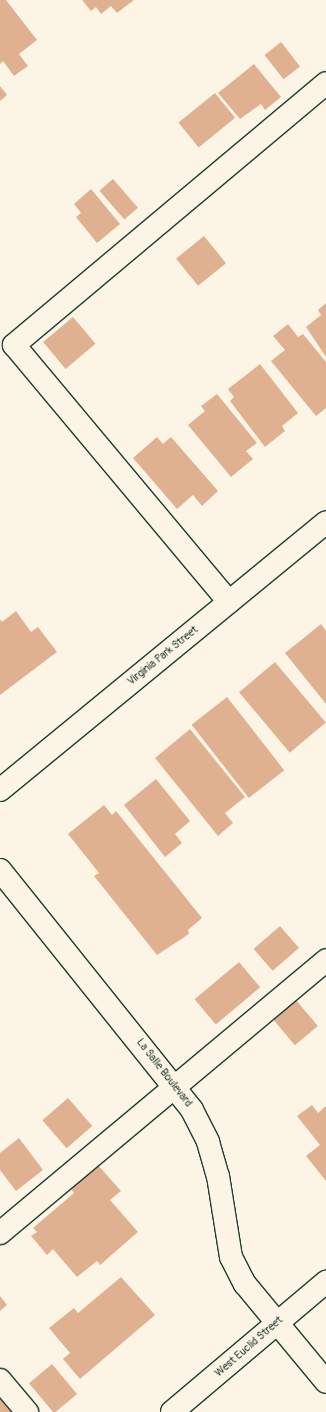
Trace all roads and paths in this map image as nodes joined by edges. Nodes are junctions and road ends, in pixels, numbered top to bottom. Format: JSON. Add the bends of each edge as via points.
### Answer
{"nodes":[{"id":1,"x":326,"y":83,"type":"edge"},
{"id":2,"x":326,"y":522,"type":"edge"},
{"id":3,"x":229,"y":602,"type":"junction"},
{"id":4,"x":0,"y":790,"type":"edge"},
{"id":5,"x":0,"y":870,"type":"edge"},
{"id":6,"x":326,"y":960,"type":"edge"},
{"id":7,"x":175,"y":1086,"type":"junction"},
{"id":8,"x":0,"y":1233,"type":"edge"},
{"id":9,"x":326,"y":1282,"type":"edge"},
{"id":10,"x":276,"y":1323,"type":"junction"},
{"id":11,"x":0,"y":1380,"type":"edge"},
{"id":12,"x":326,"y":1382,"type":"edge"},
{"id":13,"x":27,"y":1412,"type":"edge"},
{"id":14,"x":172,"y":1412,"type":"edge"}],
"edges":[{"from":1,"to":3,"type":"street","via":[[14,345]]},
{"from":2,"to":3,"type":"street","name":"Virginia Park Street"},
{"from":3,"to":4,"type":"street","name":"Virginia Park Street"},
{"from":5,"to":7,"type":"street","name":"La Salle Boulevard"},
{"from":6,"to":7,"type":"street"},
{"from":7,"to":8,"type":"street"},
{"from":7,"to":10,"type":"street","name":"La Salle Boulevard","via":[[208,1142],[218,1176],[231,1257],[245,1284]]},
{"from":9,"to":10,"type":"street","name":"West Euclid Street"},
{"from":10,"to":12,"type":"street","name":"La Salle Boulevard"},
{"from":10,"to":14,"type":"street","name":"West Euclid Street"},
{"from":11,"to":13,"type":"street"}]}
